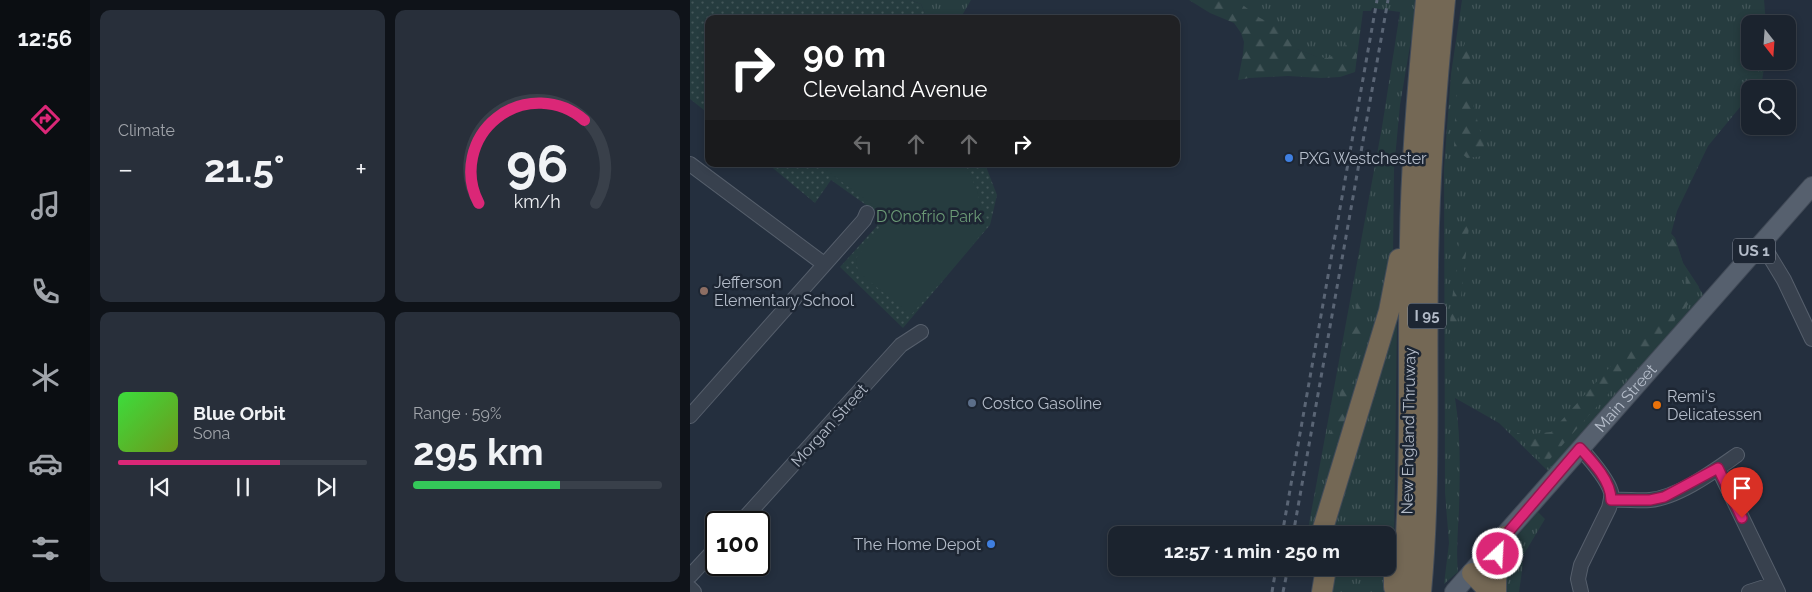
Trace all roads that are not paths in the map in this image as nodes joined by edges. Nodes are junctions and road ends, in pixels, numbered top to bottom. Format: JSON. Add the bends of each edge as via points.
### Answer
{"nodes":[{"id":1,"x":1426,"y":0,"type":"edge"},
{"id":2,"x":1445,"y":0,"type":"edge"},
{"id":3,"x":1432,"y":40,"type":"junction"},
{"id":4,"x":1416,"y":103,"type":"junction"},
{"id":5,"x":690,"y":164,"type":"edge"},
{"id":6,"x":1812,"y":186,"type":"edge"},
{"id":7,"x":867,"y":213,"type":"dead end"},
{"id":8,"x":1759,"y":246,"type":"junction"},
{"id":9,"x":824,"y":264,"type":"junction"},
{"id":10,"x":921,"y":332,"type":"dead end"},
{"id":11,"x":1812,"y":339,"type":"edge"},
{"id":12,"x":690,"y":416,"type":"edge"},
{"id":13,"x":1580,"y":448,"type":"junction"},
{"id":14,"x":1737,"y":455,"type":"dead end"},
{"id":15,"x":1718,"y":468,"type":"junction"},
{"id":16,"x":1611,"y":500,"type":"junction"},
{"id":17,"x":751,"y":511,"type":"edge"},
{"id":18,"x":1324,"y":526,"type":"edge"},
{"id":19,"x":1505,"y":536,"type":"junction"},
{"id":20,"x":705,"y":560,"type":"edge"},
{"id":21,"x":690,"y":576,"type":"edge"},
{"id":22,"x":1313,"y":576,"type":"edge"},
{"id":23,"x":1325,"y":576,"type":"edge"},
{"id":24,"x":1394,"y":576,"type":"edge"},
{"id":25,"x":1466,"y":584,"type":"edge"},
{"id":26,"x":690,"y":588,"type":"edge"},
{"id":27,"x":1776,"y":588,"type":"edge"},
{"id":28,"x":694,"y":592,"type":"edge"},
{"id":29,"x":1311,"y":592,"type":"edge"},
{"id":30,"x":1322,"y":592,"type":"edge"},
{"id":31,"x":1394,"y":592,"type":"edge"},
{"id":32,"x":1402,"y":592,"type":"edge"},
{"id":33,"x":1421,"y":592,"type":"edge"},
{"id":34,"x":1490,"y":592,"type":"edge"},
{"id":35,"x":1496,"y":592,"type":"edge"},
{"id":36,"x":1581,"y":592,"type":"edge"},
{"id":37,"x":1749,"y":592,"type":"edge"}],
"edges":[{"from":1,"to":3,"type":"highway","name":"New England Thruway","number":"I 95"},
{"from":2,"to":3,"type":"highway","name":"New England Thruway","number":"I 95"},
{"from":3,"to":4,"type":"highway","name":"New England Thruway","number":"I 95"},
{"from":3,"to":33,"type":"highway","name":"New England Thruway","number":"I 95","via":[[1427,480]]},
{"from":4,"to":18,"type":"highway","via":[[1393,297]]},
{"from":4,"to":32,"type":"highway","name":"New England Thruway","number":"I 95","via":[[1410,208],[1408,479]]},
{"from":5,"to":9,"type":"street"},
{"from":6,"to":8,"type":"main road","number":"US 1"},
{"from":7,"to":9,"type":"street"},
{"from":8,"to":11,"type":"street","via":[[1764,247],[1784,280]]},
{"from":8,"to":13,"type":"main road","name":"Main Street","number":"US 1"},
{"from":9,"to":12,"type":"street"},
{"from":10,"to":17,"type":"street","name":"Morgan Street","via":[[901,345]]},
{"from":13,"to":16,"type":"street","via":[[1608,486]]},
{"from":13,"to":19,"type":"main road","name":"Main Street","number":"US 1"},
{"from":14,"to":15,"type":"street"},
{"from":15,"to":16,"type":"street","via":[[1664,497]]},
{"from":15,"to":27,"type":"street"},
{"from":16,"to":36,"type":"street","via":[[1580,565]]},
{"from":19,"to":25,"type":"main road","name":"Main Street","number":"US 1"},
{"from":19,"to":35,"type":"highway","via":[[1496,563]]},
{"from":20,"to":21,"type":"street"},
{"from":22,"to":29,"type":"highway"},
{"from":23,"to":30,"type":"highway"},
{"from":24,"to":31,"type":"highway"},
{"from":25,"to":34,"type":"highway"},
{"from":26,"to":28,"type":"street"},
{"from":27,"to":37,"type":"street"}]}
